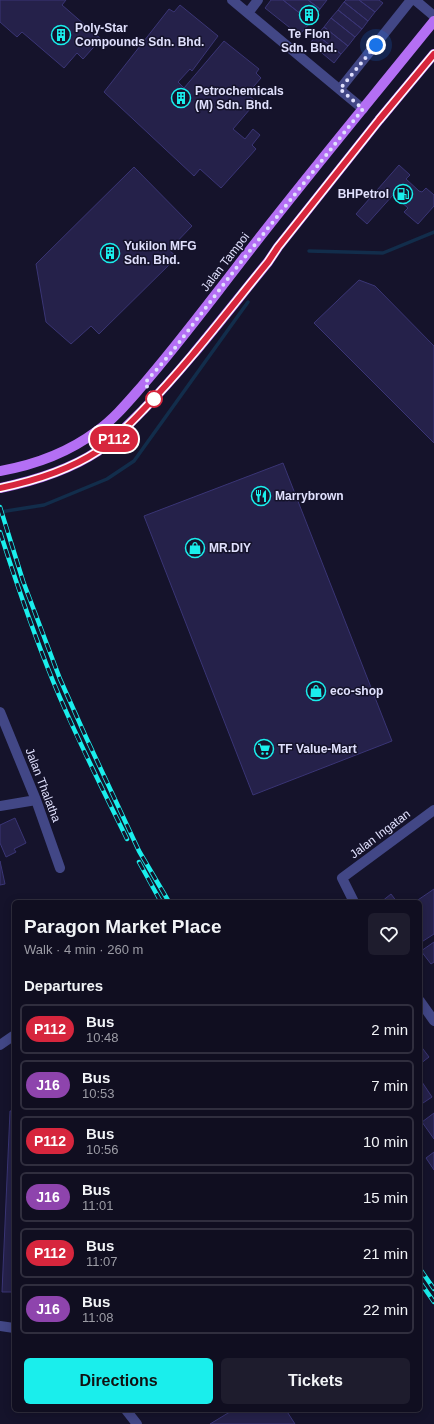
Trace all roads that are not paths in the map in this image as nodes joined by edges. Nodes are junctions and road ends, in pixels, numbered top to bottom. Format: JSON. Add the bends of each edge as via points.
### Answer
{"nodes":[{"id":1,"x":232,"y":0,"type":"edge"},
{"id":2,"x":258,"y":0,"type":"edge"},
{"id":3,"x":411,"y":0,"type":"edge"},
{"id":4,"x":415,"y":0,"type":"edge"},
{"id":5,"x":248,"y":13,"type":"junction"},
{"id":6,"x":434,"y":16,"type":"edge"},
{"id":7,"x":434,"y":20,"type":"edge"},
{"id":8,"x":434,"y":54,"type":"edge"},
{"id":9,"x":340,"y":89,"type":"junction"},
{"id":10,"x":363,"y":109,"type":"junction"},
{"id":11,"x":0,"y":471,"type":"edge"},
{"id":12,"x":0,"y":488,"type":"edge"},
{"id":13,"x":0,"y":712,"type":"edge"},
{"id":14,"x":36,"y":800,"type":"junction"},
{"id":15,"x":0,"y":806,"type":"edge"},
{"id":16,"x":434,"y":810,"type":"edge"},
{"id":17,"x":60,"y":868,"type":"dead end"},
{"id":18,"x":353,"y":900,"type":"edge"},
{"id":19,"x":422,"y":1004,"type":"edge"},
{"id":20,"x":434,"y":1021,"type":"edge"},
{"id":21,"x":12,"y":1037,"type":"edge"},
{"id":22,"x":0,"y":1045,"type":"edge"},
{"id":23,"x":0,"y":1326,"type":"edge"},
{"id":24,"x":12,"y":1328,"type":"edge"},
{"id":25,"x":128,"y":1412,"type":"edge"},
{"id":26,"x":137,"y":1424,"type":"edge"}],
"edges":[{"from":1,"to":5,"type":"street"},
{"from":2,"to":5,"type":"street"},
{"from":3,"to":9,"type":"street"},
{"from":4,"to":6,"type":"street"},
{"from":5,"to":9,"type":"street"},
{"from":7,"to":10,"type":"main road","name":"Jalan Tampoi"},
{"from":8,"to":12,"type":"main road","via":[[163,390],[115,438],[97,451],[60,471],[25,483]]},
{"from":9,"to":10,"type":"street"},
{"from":10,"to":11,"type":"main road","name":"Jalan Tampoi","via":[[171,353],[127,404],[98,431],[74,446],[20,467]]},
{"from":13,"to":14,"type":"street","name":"Jalan Thalatha"},
{"from":14,"to":15,"type":"street"},
{"from":14,"to":17,"type":"street","name":"Jalan Thalatha"},
{"from":16,"to":18,"type":"street","name":"Jalan Ingatan","via":[[342,878]]},
{"from":19,"to":20,"type":"street"},
{"from":21,"to":22,"type":"street"},
{"from":23,"to":24,"type":"street"},
{"from":25,"to":26,"type":"street"}]}
